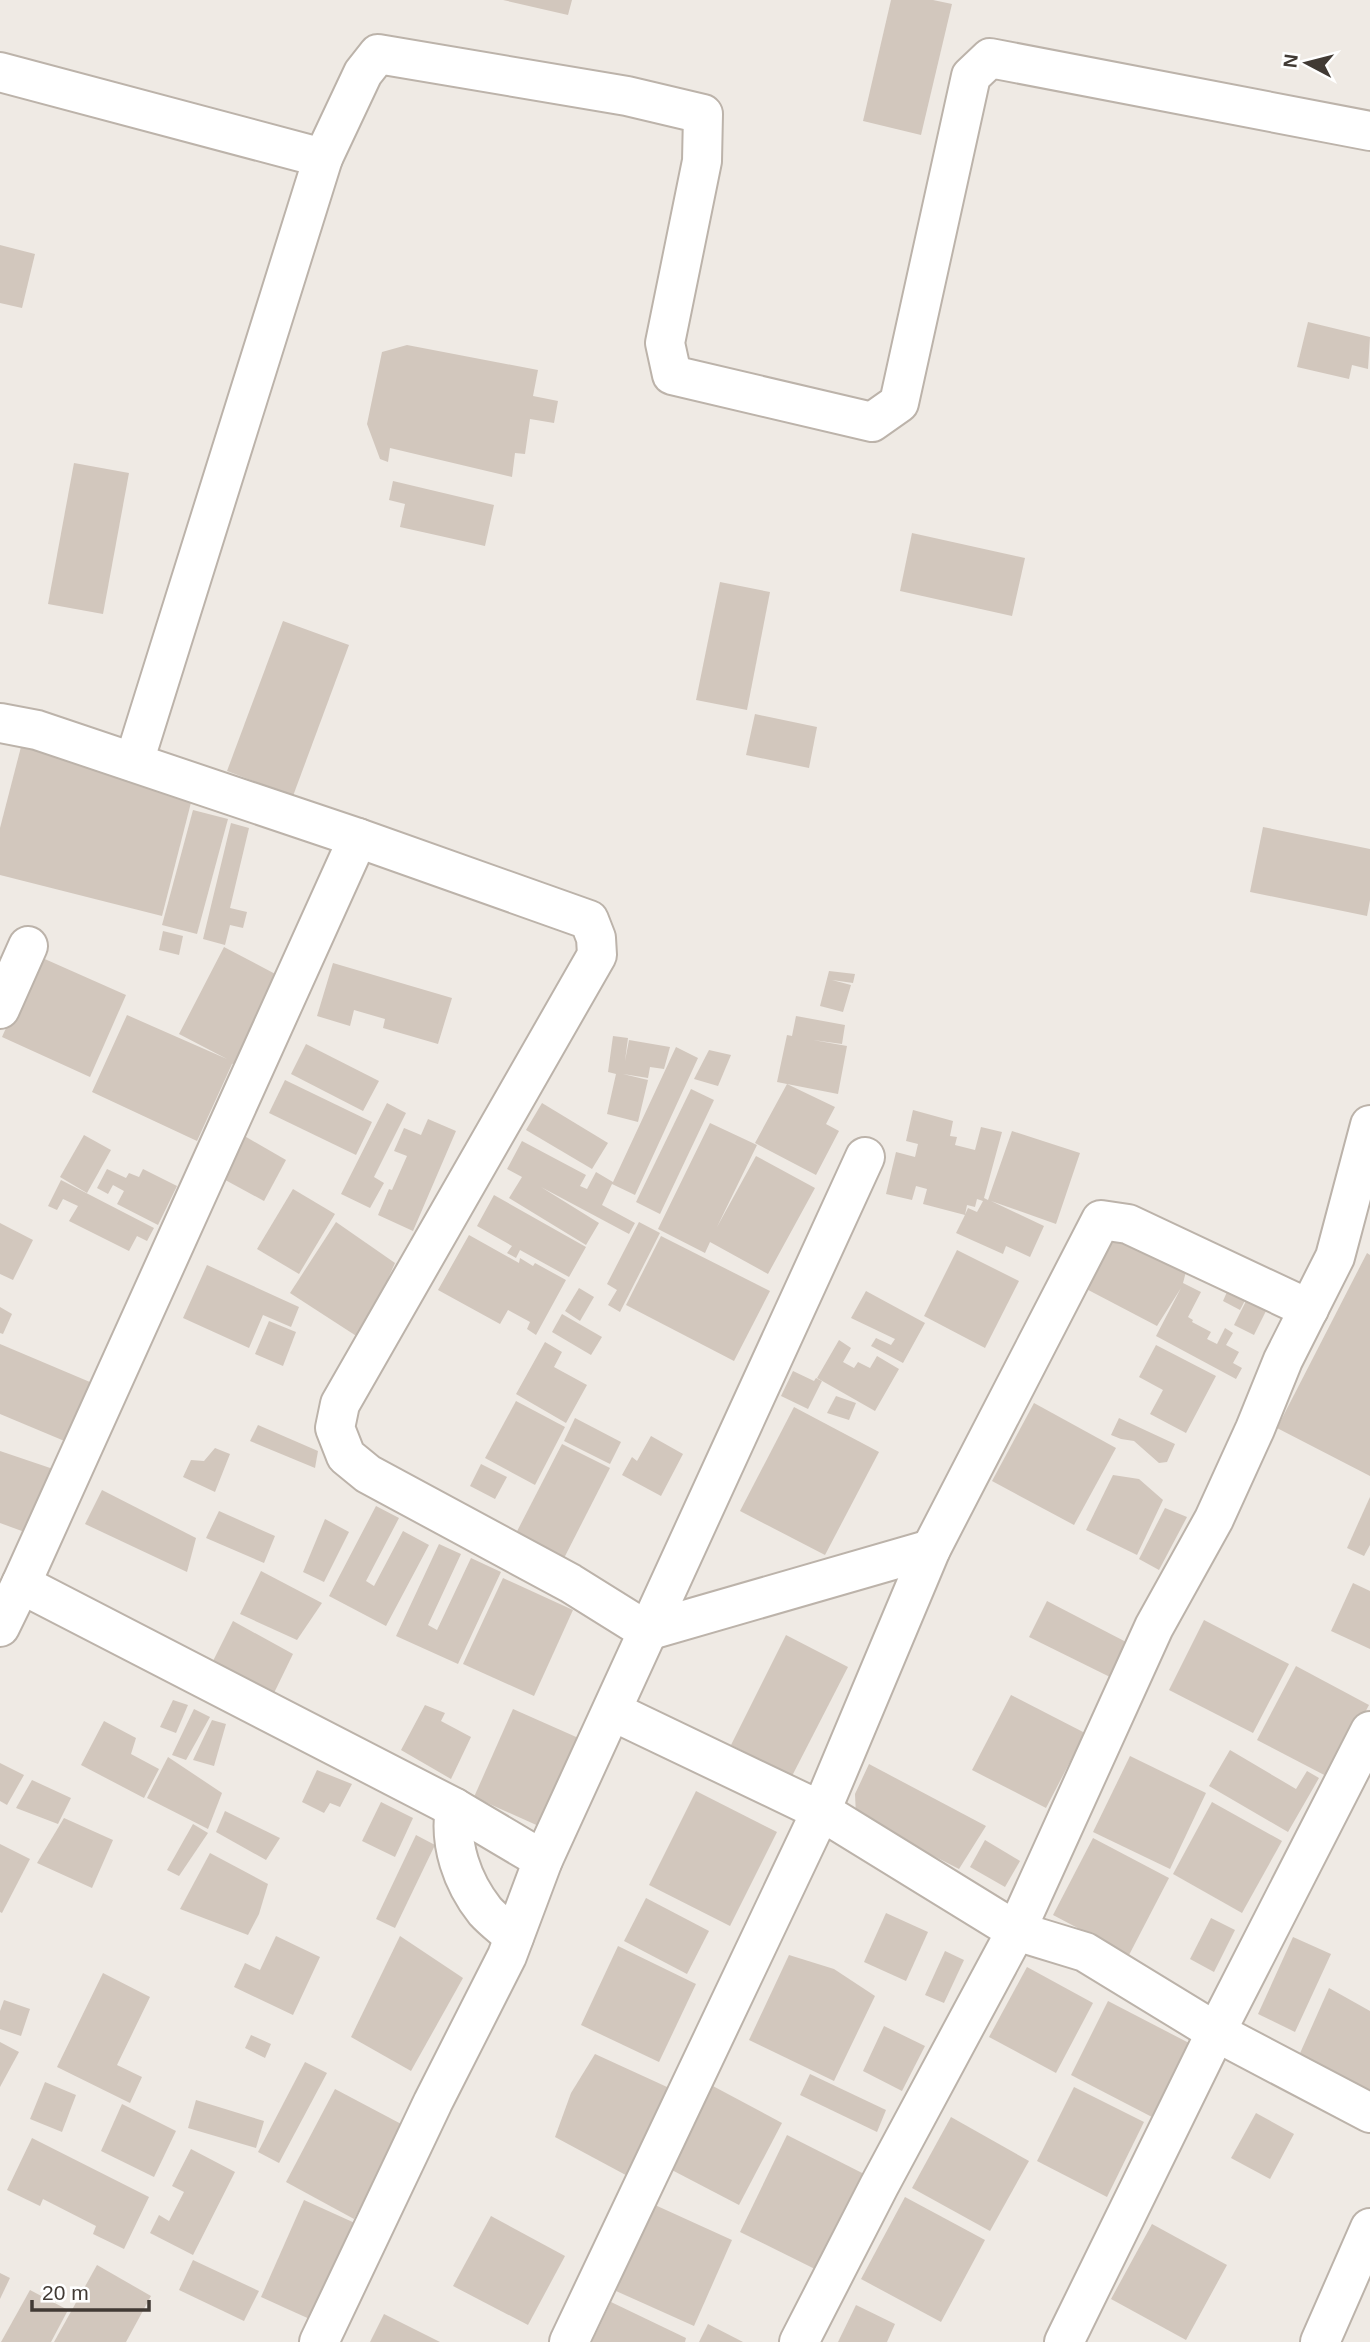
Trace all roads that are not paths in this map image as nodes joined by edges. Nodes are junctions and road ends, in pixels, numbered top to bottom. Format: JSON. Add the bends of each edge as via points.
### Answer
{"nodes":[{"id":1,"x":0,"y":72,"type":"edge"},
{"id":2,"x":1370,"y":131,"type":"edge"},
{"id":3,"x":323,"y":158,"type":"junction"},
{"id":4,"x":0,"y":723,"type":"edge"},
{"id":5,"x":134,"y":762,"type":"junction"},
{"id":6,"x":358,"y":838,"type":"junction"},
{"id":7,"x":28,"y":946,"type":"dead end"},
{"id":8,"x":0,"y":1009,"type":"edge"},
{"id":9,"x":1370,"y":1125,"type":"edge"},
{"id":10,"x":865,"y":1157,"type":"dead end"},
{"id":11,"x":1309,"y":1309,"type":"junction"},
{"id":12,"x":931,"y":1549,"type":"junction"},
{"id":13,"x":21,"y":1584,"type":"junction"},
{"id":14,"x":0,"y":1627,"type":"edge"},
{"id":15,"x":647,"y":1630,"type":"junction"},
{"id":16,"x":611,"y":1711,"type":"junction"},
{"id":17,"x":1370,"y":1731,"type":"edge"},
{"id":18,"x":455,"y":1808,"type":"junction"},
{"id":19,"x":821,"y":1811,"type":"junction"},
{"id":20,"x":543,"y":1860,"type":"junction"},
{"id":21,"x":1016,"y":1931,"type":"junction"},
{"id":22,"x":514,"y":1937,"type":"junction"},
{"id":23,"x":1216,"y":2032,"type":"junction"},
{"id":24,"x":1370,"y":2113,"type":"edge"},
{"id":25,"x":1370,"y":2228,"type":"edge"},
{"id":26,"x":319,"y":2342,"type":"edge"},
{"id":27,"x":569,"y":2342,"type":"edge"},
{"id":28,"x":799,"y":2342,"type":"edge"},
{"id":29,"x":1064,"y":2342,"type":"edge"},
{"id":30,"x":1320,"y":2342,"type":"edge"}],
"edges":[{"from":1,"to":3,"type":"street"},
{"from":2,"to":3,"type":"street","via":[[990,58],[971,76],[899,403],[872,422],[672,375],[665,343],[702,160],[703,114],[627,96],[378,54],[363,72]]},
{"from":3,"to":5,"type":"street"},
{"from":4,"to":5,"type":"street","via":[[37,730]]},
{"from":5,"to":6,"type":"street"},
{"from":6,"to":13,"type":"street"},
{"from":6,"to":15,"type":"street","via":[[589,920],[597,955],[340,1404],[335,1428],[346,1456],[368,1474]]},
{"from":7,"to":8,"type":"street"},
{"from":9,"to":11,"type":"street","via":[[1335,1257]]},
{"from":10,"to":15,"type":"street"},
{"from":11,"to":12,"type":"street","via":[[1128,1224],[1101,1220]]},
{"from":11,"to":21,"type":"street","via":[[1214,1519],[1154,1627]]},
{"from":12,"to":15,"type":"street"},
{"from":12,"to":19,"type":"street"},
{"from":13,"to":14,"type":"street"},
{"from":13,"to":18,"type":"street"},
{"from":15,"to":16,"type":"street"},
{"from":16,"to":19,"type":"street"},
{"from":16,"to":20,"type":"street"},
{"from":17,"to":23,"type":"street"},
{"from":18,"to":20,"type":"street"},
{"from":18,"to":22,"type":"street","via":[[454,1847],[466,1877],[486,1912]]},
{"from":19,"to":21,"type":"street"},
{"from":19,"to":27,"type":"street"},
{"from":20,"to":22,"type":"street"},
{"from":21,"to":23,"type":"street","via":[[1085,1952]]},
{"from":21,"to":28,"type":"street"},
{"from":22,"to":26,"type":"street"},
{"from":23,"to":24,"type":"street"},
{"from":23,"to":29,"type":"street"},
{"from":25,"to":30,"type":"street"}]}
